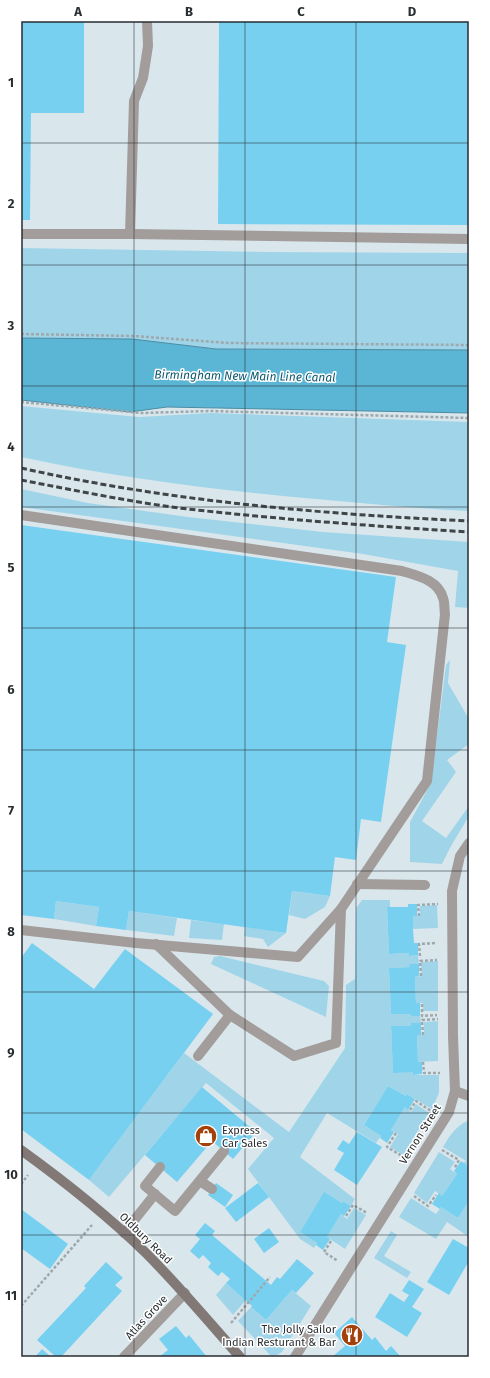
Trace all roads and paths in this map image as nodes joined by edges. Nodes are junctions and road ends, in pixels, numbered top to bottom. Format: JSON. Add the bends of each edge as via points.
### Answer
{"nodes":[{"id":1,"x":147,"y":21,"type":"edge"},
{"id":2,"x":21,"y":234,"type":"edge"},
{"id":3,"x":130,"y":234,"type":"junction"},
{"id":4,"x":469,"y":239,"type":"edge"},
{"id":5,"x":21,"y":334,"type":"edge"},
{"id":6,"x":469,"y":345,"type":"edge"},
{"id":7,"x":21,"y":402,"type":"edge"},
{"id":8,"x":469,"y":418,"type":"edge"},
{"id":9,"x":21,"y":515,"type":"edge"},
{"id":10,"x":469,"y":843,"type":"edge"},
{"id":11,"x":357,"y":884,"type":"junction"},
{"id":12,"x":425,"y":885,"type":"dead end"},
{"id":13,"x":440,"y":903,"type":"dead end"},
{"id":14,"x":341,"y":909,"type":"junction"},
{"id":15,"x":419,"y":916,"type":"dead end"},
{"id":16,"x":21,"y":930,"type":"edge"},
{"id":17,"x":441,"y":943,"type":"dead end"},
{"id":18,"x":156,"y":944,"type":"junction"},
{"id":19,"x":420,"y":956,"type":"dead end"},
{"id":20,"x":442,"y":960,"type":"dead end"},
{"id":21,"x":420,"y":976,"type":"dead end"},
{"id":22,"x":422,"y":1004,"type":"dead end"},
{"id":23,"x":230,"y":1015,"type":"junction"},
{"id":24,"x":443,"y":1015,"type":"dead end"},
{"id":25,"x":443,"y":1019,"type":"dead end"},
{"id":26,"x":422,"y":1035,"type":"dead end"},
{"id":27,"x":198,"y":1056,"type":"dead end"},
{"id":28,"x":423,"y":1062,"type":"dead end"},
{"id":29,"x":443,"y":1073,"type":"dead end"},
{"id":30,"x":455,"y":1092,"type":"junction"},
{"id":31,"x":469,"y":1096,"type":"edge"},
{"id":32,"x":410,"y":1110,"type":"dead end"},
{"id":33,"x":433,"y":1112,"type":"dead end"},
{"id":34,"x":396,"y":1133,"type":"dead end"},
{"id":35,"x":439,"y":1148,"type":"dead end"},
{"id":36,"x":224,"y":1152,"type":"dead end"},
{"id":37,"x":22,"y":1153,"type":"edge"},
{"id":38,"x":405,"y":1158,"type":"dead end"},
{"id":39,"x":160,"y":1167,"type":"dead end"},
{"id":40,"x":454,"y":1169,"type":"dead end"},
{"id":41,"x":30,"y":1173,"type":"dead end"},
{"id":42,"x":200,"y":1181,"type":"junction"},
{"id":43,"x":21,"y":1184,"type":"edge"},
{"id":44,"x":212,"y":1189,"type":"dead end"},
{"id":45,"x":155,"y":1194,"type":"junction"},
{"id":46,"x":410,"y":1194,"type":"dead end"},
{"id":47,"x":436,"y":1195,"type":"dead end"},
{"id":48,"x":370,"y":1215,"type":"dead end"},
{"id":49,"x":346,"y":1216,"type":"dead end"},
{"id":50,"x":93,"y":1223,"type":"dead end"},
{"id":51,"x":124,"y":1233,"type":"junction"},
{"id":52,"x":331,"y":1241,"type":"dead end"},
{"id":53,"x":341,"y":1263,"type":"dead end"},
{"id":54,"x":270,"y":1277,"type":"dead end"},
{"id":55,"x":185,"y":1293,"type":"junction"},
{"id":56,"x":21,"y":1306,"type":"edge"},
{"id":57,"x":231,"y":1323,"type":"dead end"},
{"id":58,"x":124,"y":1357,"type":"edge"},
{"id":59,"x":240,"y":1357,"type":"edge"},
{"id":60,"x":295,"y":1357,"type":"edge"}],
"edges":[{"from":1,"to":3,"type":"street","via":[[148,46],[143,78],[134,101]]},
{"from":2,"to":3,"type":"street"},
{"from":3,"to":4,"type":"street"},
{"from":5,"to":6,"type":"path","via":[[134,336],[228,343]]},
{"from":7,"to":8,"type":"path","via":[[142,414],[210,411]]},
{"from":9,"to":11,"type":"street","via":[[402,571],[431,581],[439,588],[444,598],[445,614],[427,781]]},
{"from":10,"to":30,"type":"street","name":"Vernon Street","via":[[460,856],[452,891]]},
{"from":11,"to":12,"type":"street"},
{"from":11,"to":14,"type":"street"},
{"from":13,"to":15,"type":"path","via":[[418,905]]},
{"from":14,"to":18,"type":"street","via":[[298,957]]},
{"from":14,"to":23,"type":"street","via":[[336,1043],[294,1056]]},
{"from":16,"to":18,"type":"street"},
{"from":17,"to":19,"type":"path","via":[[420,944]]},
{"from":18,"to":23,"type":"street"},
{"from":20,"to":21,"type":"path","via":[[420,961]]},
{"from":22,"to":24,"type":"path","via":[[422,1016]]},
{"from":23,"to":27,"type":"street"},
{"from":25,"to":26,"type":"path","via":[[422,1020]]},
{"from":28,"to":29,"type":"path","via":[[424,1073]]},
{"from":30,"to":31,"type":"street"},
{"from":30,"to":60,"type":"street","name":"Vernon Street","via":[[449,1112]]},
{"from":32,"to":33,"type":"path","via":[[416,1101]]},
{"from":34,"to":38,"type":"path","via":[[388,1147]]},
{"from":35,"to":40,"type":"path","via":[[459,1160]]},
{"from":36,"to":42,"type":"street"},
{"from":37,"to":51,"type":"main road","name":"Oldbury Road","via":[[102,1213]]},
{"from":39,"to":45,"type":"street","via":[[145,1186]]},
{"from":41,"to":43,"type":"path"},
{"from":42,"to":44,"type":"street"},
{"from":42,"to":45,"type":"street","via":[[176,1211]]},
{"from":45,"to":51,"type":"street"},
{"from":46,"to":47,"type":"path","via":[[428,1206]]},
{"from":48,"to":49,"type":"path","via":[[353,1205]]},
{"from":50,"to":56,"type":"path"},
{"from":51,"to":55,"type":"main road","name":"Oldbury Road"},
{"from":52,"to":53,"type":"path","via":[[324,1252]]},
{"from":54,"to":57,"type":"path"},
{"from":55,"to":58,"type":"street","name":"Atlas Grove"},
{"from":55,"to":59,"type":"main road","name":"Oldbury Road"}]}
